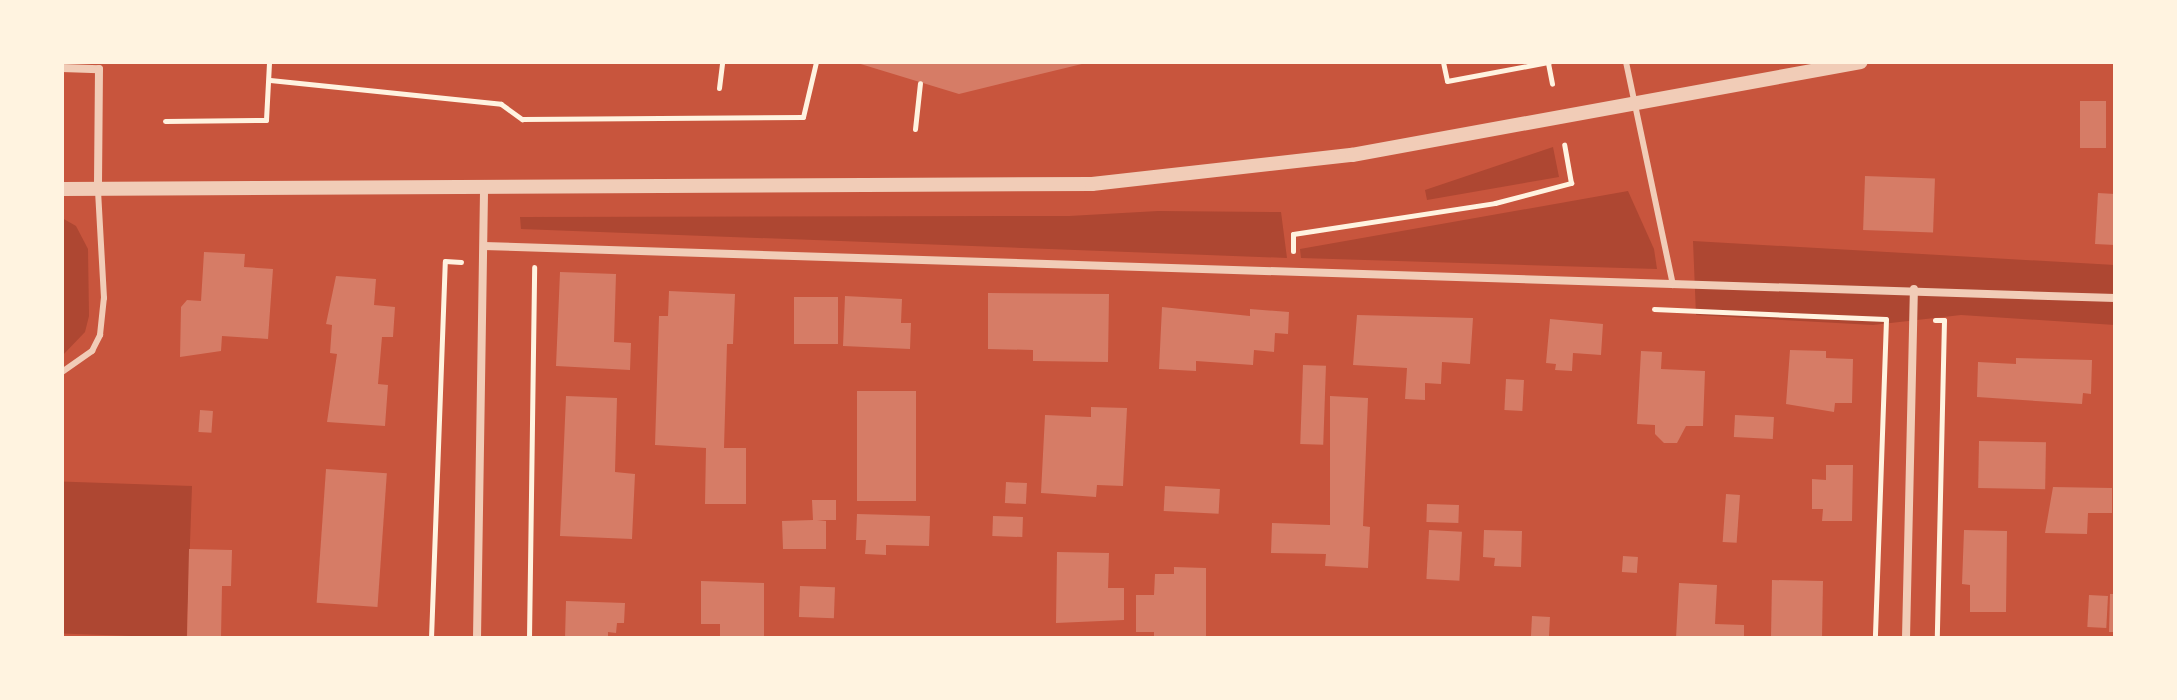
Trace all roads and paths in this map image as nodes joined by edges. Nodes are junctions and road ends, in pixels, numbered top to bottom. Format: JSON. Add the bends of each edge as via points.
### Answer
{"nodes":[{"id":1,"x":269,"y":62,"type":"edge"},
{"id":2,"x":722,"y":62,"type":"edge"},
{"id":3,"x":816,"y":62,"type":"edge"},
{"id":4,"x":1443,"y":62,"type":"edge"},
{"id":5,"x":1626,"y":62,"type":"edge"},
{"id":6,"x":1861,"y":62,"type":"edge"},
{"id":7,"x":1548,"y":63,"type":"edge"},
{"id":8,"x":100,"y":66,"type":"edge"},
{"id":9,"x":62,"y":68,"type":"edge"},
{"id":10,"x":270,"y":80,"type":"junction"},
{"id":11,"x":920,"y":83,"type":"dead end"},
{"id":12,"x":1552,"y":84,"type":"dead end"},
{"id":13,"x":719,"y":88,"type":"dead end"},
{"id":14,"x":1636,"y":102,"type":"junction"},
{"id":15,"x":165,"y":121,"type":"dead end"},
{"id":16,"x":915,"y":129,"type":"dead end"},
{"id":17,"x":1564,"y":145,"type":"dead end"},
{"id":18,"x":484,"y":187,"type":"junction"},
{"id":19,"x":98,"y":188,"type":"junction"},
{"id":20,"x":62,"y":189,"type":"edge"},
{"id":21,"x":484,"y":246,"type":"junction"},
{"id":22,"x":535,"y":248,"type":"junction"},
{"id":23,"x":485,"y":264,"type":"junction"},
{"id":24,"x":534,"y":265,"type":"junction"},
{"id":25,"x":550,"y":266,"type":"dead end"},
{"id":26,"x":1293,"y":272,"type":"junction"},
{"id":27,"x":1673,"y":285,"type":"junction"},
{"id":28,"x":1914,"y":289,"type":"junction"},
{"id":29,"x":2115,"y":298,"type":"edge"},
{"id":30,"x":1647,"y":308,"type":"dead end"},
{"id":31,"x":1886,"y":319,"type":"junction"},
{"id":32,"x":1914,"y":321,"type":"junction"},
{"id":33,"x":62,"y":372,"type":"edge"},
{"id":34,"x":431,"y":638,"type":"edge"},
{"id":35,"x":477,"y":638,"type":"edge"},
{"id":36,"x":529,"y":638,"type":"edge"},
{"id":37,"x":1875,"y":638,"type":"edge"},
{"id":38,"x":1906,"y":638,"type":"edge"},
{"id":39,"x":1937,"y":638,"type":"edge"}],
"edges":[{"from":1,"to":10,"type":"path"},
{"from":2,"to":13,"type":"path"},
{"from":3,"to":10,"type":"path","via":[[803,117],[522,119],[501,104]]},
{"from":4,"to":7,"type":"path","via":[[1447,81]]},
{"from":5,"to":14,"type":"lane"},
{"from":6,"to":14,"type":"street"},
{"from":7,"to":12,"type":"path"},
{"from":8,"to":9,"type":"street"},
{"from":8,"to":19,"type":"street"},
{"from":10,"to":15,"type":"path","via":[[266,120]]},
{"from":11,"to":16,"type":"path"},
{"from":14,"to":18,"type":"street","via":[[1352,155],[1092,184]]},
{"from":14,"to":27,"type":"lane"},
{"from":17,"to":26,"type":"path","via":[[1571,183],[1495,203],[1293,234]]},
{"from":18,"to":19,"type":"street"},
{"from":18,"to":21,"type":"street"},
{"from":19,"to":20,"type":"street"},
{"from":19,"to":33,"type":"lane","via":[[104,298],[100,335],[92,351]]},
{"from":21,"to":22,"type":"street"},
{"from":21,"to":23,"type":"street"},
{"from":22,"to":24,"type":"path"},
{"from":22,"to":26,"type":"street"},
{"from":23,"to":24,"type":"path"},
{"from":23,"to":34,"type":"path","via":[[445,261]]},
{"from":23,"to":35,"type":"street"},
{"from":24,"to":25,"type":"path"},
{"from":24,"to":36,"type":"path"},
{"from":26,"to":27,"type":"street"},
{"from":27,"to":28,"type":"street"},
{"from":28,"to":29,"type":"street"},
{"from":28,"to":32,"type":"street"},
{"from":30,"to":31,"type":"path"},
{"from":31,"to":32,"type":"path"},
{"from":31,"to":37,"type":"path"},
{"from":32,"to":38,"type":"street"},
{"from":32,"to":39,"type":"path","via":[[1944,320]]}]}
